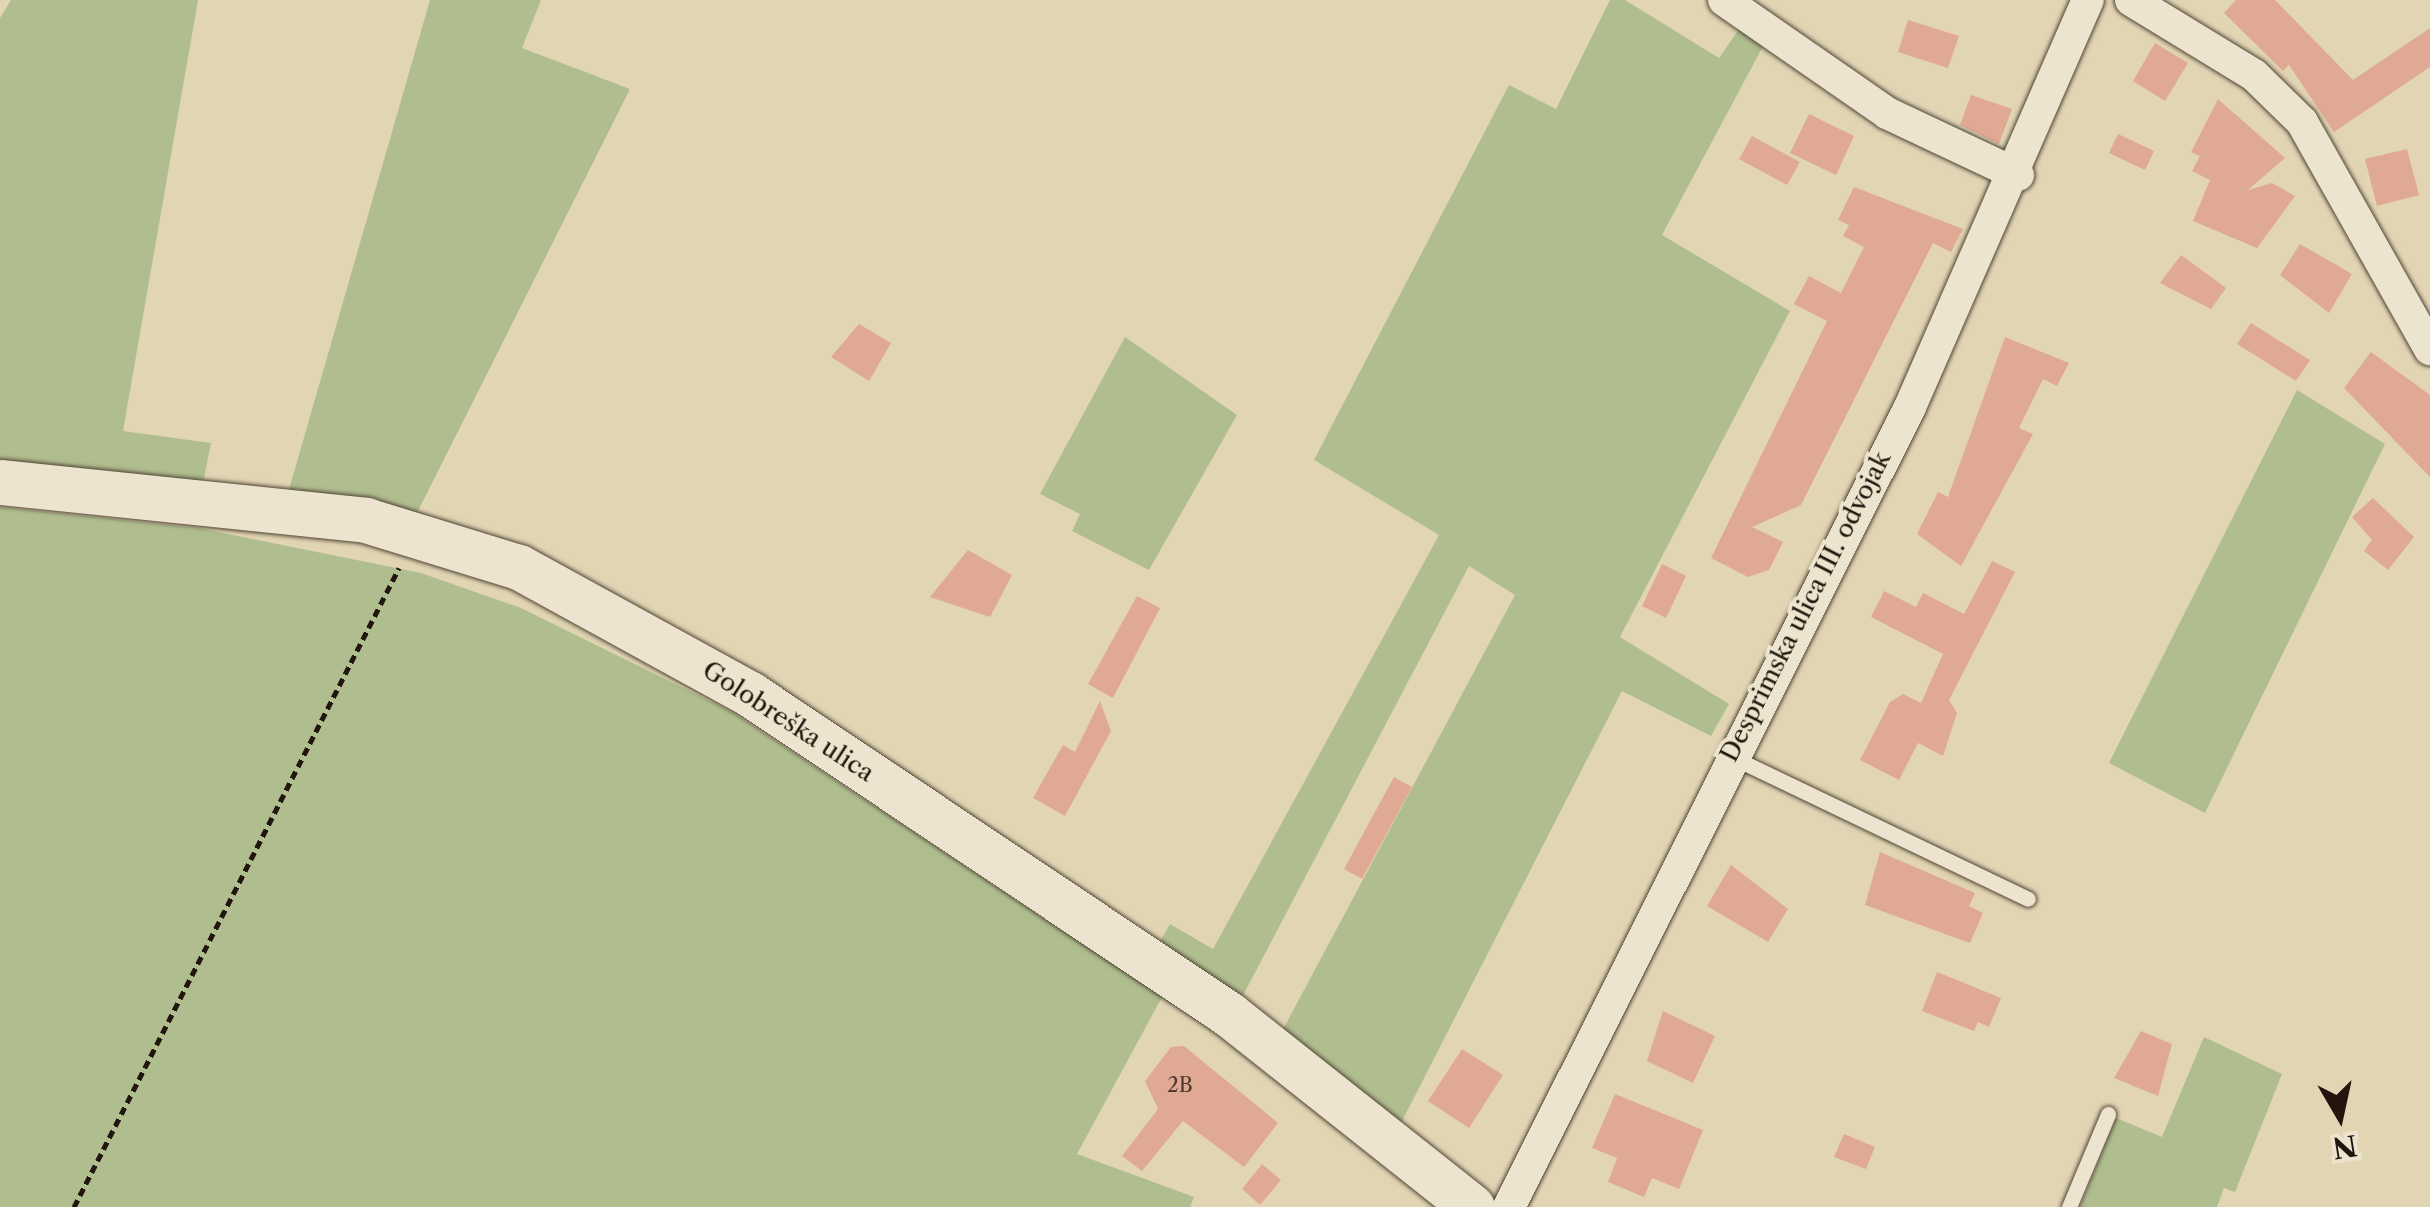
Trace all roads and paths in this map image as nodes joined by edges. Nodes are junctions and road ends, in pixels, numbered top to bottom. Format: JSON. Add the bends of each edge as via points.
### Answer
{"nodes":[{"id":1,"x":1724,"y":0,"type":"edge"},
{"id":2,"x":2088,"y":0,"type":"edge"},
{"id":3,"x":2131,"y":0,"type":"edge"},
{"id":4,"x":2018,"y":175,"type":"junction"},
{"id":5,"x":2430,"y":349,"type":"edge"},
{"id":6,"x":0,"y":482,"type":"edge"},
{"id":7,"x":404,"y":557,"type":"dead end"},
{"id":8,"x":1728,"y":756,"type":"junction"},
{"id":9,"x":2028,"y":899,"type":"dead end"},
{"id":10,"x":2108,"y":1114,"type":"dead end"},
{"id":11,"x":74,"y":1207,"type":"edge"},
{"id":12,"x":1472,"y":1207,"type":"edge"},
{"id":13,"x":1509,"y":1207,"type":"edge"},
{"id":14,"x":2068,"y":1207,"type":"edge"}],
"edges":[{"from":1,"to":4,"type":"street","via":[[1887,112]]},
{"from":2,"to":4,"type":"street","name":"Desprimska ulica III. odvojak"},
{"from":3,"to":5,"type":"street","via":[[2254,74],[2302,122]]},
{"from":4,"to":8,"type":"street","name":"Desprimska ulica III. odvojak"},
{"from":6,"to":12,"type":"street","name":"Golobreška ulica","via":[[366,520],[519,567],[750,694],[1230,1015]]},
{"from":7,"to":11,"type":"path"},
{"from":8,"to":9,"type":"lane"},
{"from":8,"to":13,"type":"street","name":"Desprimska ulica III. odvojak"},
{"from":10,"to":14,"type":"lane"}]}
